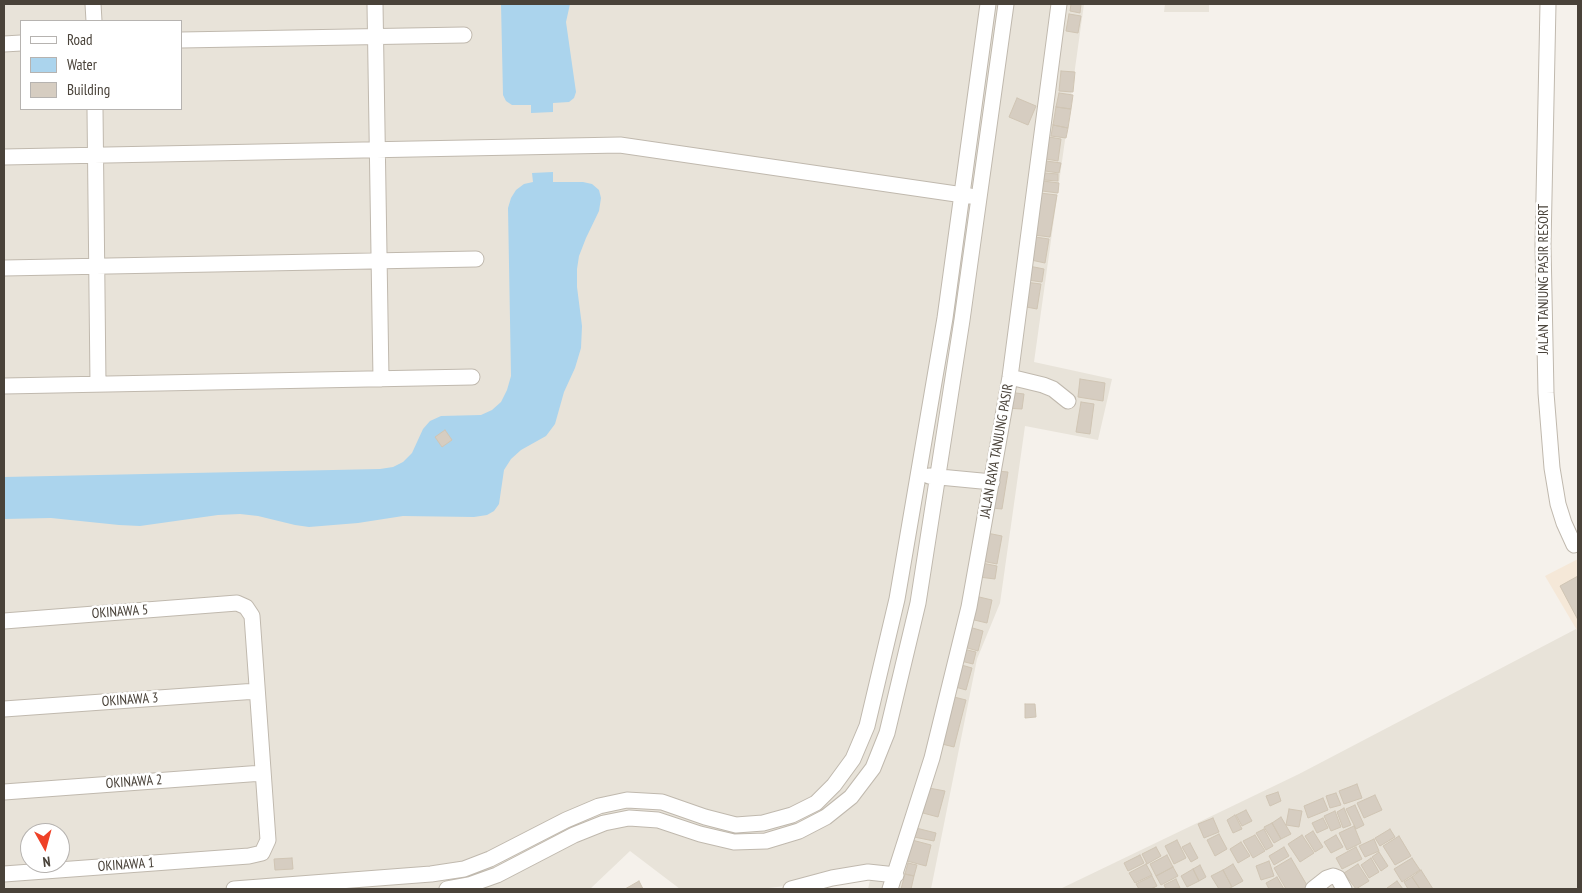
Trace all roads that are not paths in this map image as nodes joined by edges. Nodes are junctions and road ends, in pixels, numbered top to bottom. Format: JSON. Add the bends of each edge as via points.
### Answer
{"nodes":[{"id":1,"x":94,"y":4,"type":"edge"},
{"id":2,"x":375,"y":4,"type":"edge"},
{"id":3,"x":988,"y":4,"type":"edge"},
{"id":4,"x":1006,"y":4,"type":"edge"},
{"id":5,"x":1059,"y":4,"type":"edge"},
{"id":6,"x":1548,"y":4,"type":"edge"},
{"id":7,"x":94,"y":20,"type":"edge"},
{"id":8,"x":464,"y":35,"type":"dead end"},
{"id":9,"x":375,"y":36,"type":"junction"},
{"id":10,"x":182,"y":40,"type":"edge"},
{"id":11,"x":4,"y":44,"type":"edge"},
{"id":12,"x":20,"y":44,"type":"edge"},
{"id":13,"x":95,"y":110,"type":"edge"},
{"id":14,"x":377,"y":150,"type":"junction"},
{"id":15,"x":95,"y":155,"type":"junction"},
{"id":16,"x":4,"y":157,"type":"edge"},
{"id":17,"x":962,"y":195,"type":"junction"},
{"id":18,"x":979,"y":197,"type":"junction"},
{"id":19,"x":476,"y":259,"type":"dead end"},
{"id":20,"x":379,"y":261,"type":"junction"},
{"id":21,"x":96,"y":266,"type":"junction"},
{"id":22,"x":4,"y":268,"type":"edge"},
{"id":23,"x":472,"y":377,"type":"dead end"},
{"id":24,"x":1010,"y":377,"type":"junction"},
{"id":25,"x":381,"y":379,"type":"junction"},
{"id":26,"x":98,"y":384,"type":"junction"},
{"id":27,"x":4,"y":386,"type":"edge"},
{"id":28,"x":1068,"y":401,"type":"dead end"},
{"id":29,"x":918,"y":475,"type":"junction"},
{"id":30,"x":938,"y":477,"type":"junction"},
{"id":31,"x":992,"y":482,"type":"junction"},
{"id":32,"x":1577,"y":547,"type":"edge"},
{"id":33,"x":4,"y":621,"type":"edge"},
{"id":34,"x":257,"y":691,"type":"junction"},
{"id":35,"x":4,"y":709,"type":"edge"},
{"id":36,"x":263,"y":773,"type":"junction"},
{"id":37,"x":4,"y":792,"type":"edge"},
{"id":38,"x":4,"y":874,"type":"edge"},
{"id":39,"x":893,"y":882,"type":"edge"},
{"id":40,"x":234,"y":889,"type":"edge"},
{"id":41,"x":447,"y":889,"type":"edge"},
{"id":42,"x":791,"y":889,"type":"edge"},
{"id":43,"x":1313,"y":889,"type":"edge"},
{"id":44,"x":1344,"y":889,"type":"edge"}],
"edges":[{"from":1,"to":7,"type":"street"},
{"from":2,"to":9,"type":"street"},
{"from":3,"to":17,"type":"street"},
{"from":4,"to":18,"type":"street"},
{"from":5,"to":24,"type":"street","name":"JALAN RAYA TANJUNG PASIR"},
{"from":6,"to":32,"type":"street","name":"JALAN TANJUNG PASIR RESORT","via":[[1543,245],[1546,393],[1558,504]]},
{"from":8,"to":9,"type":"street"},
{"from":9,"to":10,"type":"street"},
{"from":9,"to":14,"type":"street"},
{"from":11,"to":12,"type":"street"},
{"from":13,"to":15,"type":"street"},
{"from":14,"to":15,"type":"street"},
{"from":14,"to":17,"type":"street","via":[[620,145]]},
{"from":14,"to":20,"type":"street"},
{"from":15,"to":16,"type":"street"},
{"from":15,"to":21,"type":"street"},
{"from":17,"to":18,"type":"street"},
{"from":17,"to":29,"type":"street"},
{"from":18,"to":30,"type":"street"},
{"from":19,"to":20,"type":"street"},
{"from":20,"to":21,"type":"street"},
{"from":20,"to":25,"type":"street"},
{"from":21,"to":22,"type":"street"},
{"from":21,"to":26,"type":"street"},
{"from":23,"to":25,"type":"street"},
{"from":24,"to":28,"type":"street","via":[[1053,389]]},
{"from":24,"to":31,"type":"street","name":"JALAN RAYA TANJUNG PASIR"},
{"from":25,"to":26,"type":"street"},
{"from":26,"to":27,"type":"street"},
{"from":29,"to":30,"type":"street"},
{"from":29,"to":40,"type":"street","via":[[897,599],[867,726],[853,759],[816,803],[792,815],[763,823],[736,824],[662,802],[628,800],[599,806],[464,869]]},
{"from":30,"to":31,"type":"street"},
{"from":30,"to":41,"type":"street","via":[[918,603],[887,733],[873,768],[852,797],[826,817],[799,831],[766,841],[734,842],[658,820],[629,818],[604,823],[497,875]]},
{"from":31,"to":39,"type":"street","name":"JALAN RAYA TANJUNG PASIR","via":[[958,657],[932,758]]},
{"from":33,"to":34,"type":"street","name":"OKINAWA 5","via":[[237,603],[246,607],[252,616]]},
{"from":34,"to":35,"type":"street","name":"OKINAWA 3"},
{"from":34,"to":36,"type":"street"},
{"from":36,"to":37,"type":"street","name":"OKINAWA 2"},
{"from":36,"to":38,"type":"street","name":"OKINAWA 1","via":[[268,840],[262,853]]},
{"from":39,"to":42,"type":"street","via":[[868,872]]},
{"from":43,"to":44,"type":"street","via":[[1333,876],[1338,878]]}]}
